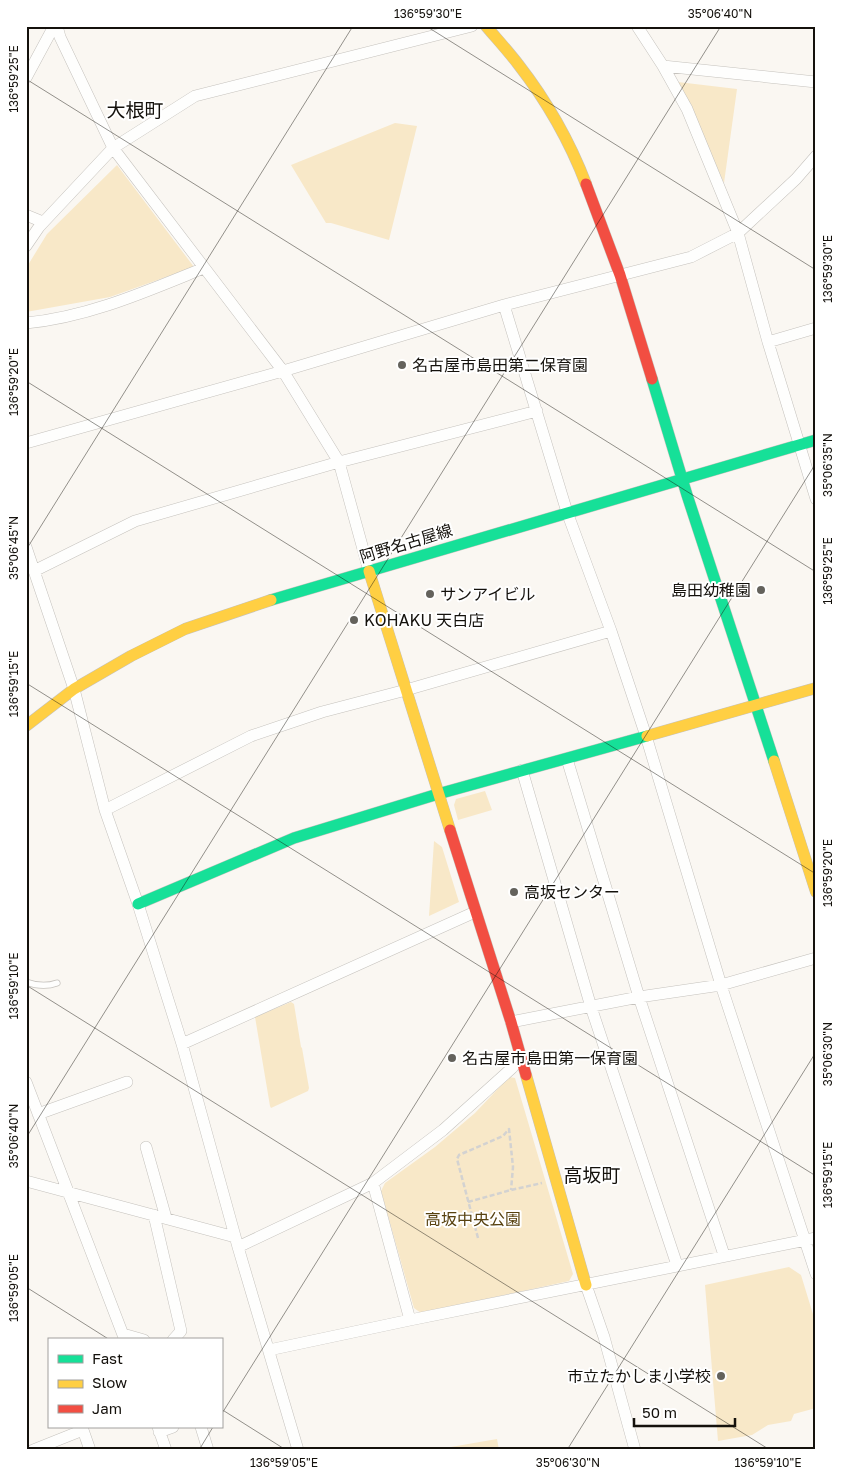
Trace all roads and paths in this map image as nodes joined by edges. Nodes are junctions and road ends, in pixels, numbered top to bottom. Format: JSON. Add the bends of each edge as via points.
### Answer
{"nodes":[{"id":1,"x":55,"y":26,"type":"edge"},
{"id":2,"x":472,"y":26,"type":"edge"},
{"id":3,"x":486,"y":26,"type":"edge"},
{"id":4,"x":637,"y":26,"type":"edge"},
{"id":5,"x":663,"y":66,"type":"junction"},
{"id":6,"x":26,"y":78,"type":"edge"},
{"id":7,"x":816,"y":82,"type":"edge"},
{"id":8,"x":113,"y":148,"type":"junction"},
{"id":9,"x":816,"y":156,"type":"edge"},
{"id":10,"x":26,"y":215,"type":"edge"},
{"id":11,"x":43,"y":222,"type":"junction"},
{"id":12,"x":738,"y":234,"type":"junction"},
{"id":13,"x":26,"y":246,"type":"edge"},
{"id":14,"x":204,"y":268,"type":"junction"},
{"id":15,"x":620,"y":275,"type":"junction"},
{"id":16,"x":504,"y":305,"type":"junction"},
{"id":17,"x":26,"y":323,"type":"edge"},
{"id":18,"x":816,"y":328,"type":"edge"},
{"id":19,"x":768,"y":342,"type":"junction"},
{"id":20,"x":283,"y":372,"type":"junction"},
{"id":21,"x":537,"y":411,"type":"junction"},
{"id":22,"x":816,"y":440,"type":"edge"},
{"id":23,"x":26,"y":443,"type":"edge"},
{"id":24,"x":798,"y":445,"type":"junction"},
{"id":25,"x":339,"y":462,"type":"junction"},
{"id":26,"x":683,"y":479,"type":"junction"},
{"id":27,"x":816,"y":499,"type":"edge"},
{"id":28,"x":568,"y":512,"type":"junction"},
{"id":29,"x":26,"y":547,"type":"edge"},
{"id":30,"x":34,"y":571,"type":"junction"},
{"id":31,"x":369,"y":571,"type":"junction"},
{"id":32,"x":612,"y":631,"type":"junction"},
{"id":33,"x":816,"y":688,"type":"edge"},
{"id":34,"x":74,"y":689,"type":"junction"},
{"id":35,"x":406,"y":690,"type":"junction"},
{"id":36,"x":756,"y":704,"type":"junction"},
{"id":37,"x":26,"y":726,"type":"edge"},
{"id":38,"x":646,"y":736,"type":"junction"},
{"id":39,"x":567,"y":759,"type":"junction"},
{"id":40,"x":522,"y":770,"type":"junction"},
{"id":41,"x":438,"y":794,"type":"junction"},
{"id":42,"x":106,"y":810,"type":"junction"},
{"id":43,"x":816,"y":892,"type":"edge"},
{"id":44,"x":138,"y":904,"type":"junction"},
{"id":45,"x":475,"y":912,"type":"junction"},
{"id":46,"x":816,"y":958,"type":"edge"},
{"id":47,"x":26,"y":982,"type":"edge"},
{"id":48,"x":57,"y":983,"type":"dead end"},
{"id":49,"x":721,"y":984,"type":"junction"},
{"id":50,"x":639,"y":997,"type":"junction"},
{"id":51,"x":591,"y":1007,"type":"junction"},
{"id":52,"x":511,"y":1022,"type":"junction"},
{"id":53,"x":182,"y":1044,"type":"junction"},
{"id":54,"x":521,"y":1058,"type":"junction"},
{"id":55,"x":26,"y":1082,"type":"edge"},
{"id":56,"x":127,"y":1082,"type":"dead end"},
{"id":57,"x":38,"y":1114,"type":"junction"},
{"id":58,"x":146,"y":1147,"type":"dead end"},
{"id":59,"x":26,"y":1180,"type":"edge"},
{"id":60,"x":548,"y":1181,"type":"dead end"},
{"id":61,"x":373,"y":1183,"type":"junction"},
{"id":62,"x":511,"y":1190,"type":"junction"},
{"id":63,"x":68,"y":1192,"type":"junction"},
{"id":64,"x":468,"y":1202,"type":"junction"},
{"id":65,"x":154,"y":1215,"type":"junction"},
{"id":66,"x":166,"y":1218,"type":"junction"},
{"id":67,"x":478,"y":1238,"type":"dead end"},
{"id":68,"x":810,"y":1239,"type":"edge"},
{"id":69,"x":237,"y":1242,"type":"junction"},
{"id":70,"x":724,"y":1255,"type":"junction"},
{"id":71,"x":677,"y":1265,"type":"junction"},
{"id":72,"x":816,"y":1274,"type":"edge"},
{"id":73,"x":586,"y":1285,"type":"junction"},
{"id":74,"x":410,"y":1320,"type":"junction"},
{"id":75,"x":124,"y":1337,"type":"edge"},
{"id":76,"x":175,"y":1338,"type":"edge"},
{"id":77,"x":269,"y":1350,"type":"junction"},
{"id":78,"x":201,"y":1428,"type":"edge"},
{"id":79,"x":159,"y":1430,"type":"edge"},
{"id":80,"x":33,"y":1450,"type":"edge"},
{"id":81,"x":90,"y":1450,"type":"edge"},
{"id":82,"x":166,"y":1450,"type":"edge"},
{"id":83,"x":208,"y":1450,"type":"edge"},
{"id":84,"x":298,"y":1450,"type":"edge"},
{"id":85,"x":635,"y":1450,"type":"edge"}],
"edges":[{"from":1,"to":6,"type":"street"},
{"from":1,"to":8,"type":"street"},
{"from":2,"to":8,"type":"street","via":[[195,96]]},
{"from":3,"to":15,"type":"street","via":[[519,65],[551,112],[580,168]]},
{"from":4,"to":5,"type":"street"},
{"from":5,"to":7,"type":"street"},
{"from":5,"to":12,"type":"street","via":[[687,109]]},
{"from":8,"to":11,"type":"street"},
{"from":8,"to":14,"type":"street"},
{"from":9,"to":12,"type":"street"},
{"from":10,"to":11,"type":"street"},
{"from":11,"to":13,"type":"street"},
{"from":12,"to":15,"type":"street","via":[[691,257]]},
{"from":12,"to":19,"type":"street"},
{"from":14,"to":17,"type":"street","via":[[136,296],[80,314]]},
{"from":14,"to":20,"type":"street"},
{"from":15,"to":16,"type":"street"},
{"from":15,"to":26,"type":"street"},
{"from":16,"to":20,"type":"street"},
{"from":16,"to":21,"type":"street"},
{"from":18,"to":19,"type":"street"},
{"from":19,"to":24,"type":"street"},
{"from":20,"to":23,"type":"street"},
{"from":20,"to":25,"type":"street"},
{"from":21,"to":25,"type":"street"},
{"from":21,"to":28,"type":"street"},
{"from":22,"to":24,"type":"street","name":"阿野名古屋線"},
{"from":24,"to":26,"type":"street","name":"阿野名古屋線"},
{"from":24,"to":27,"type":"street"},
{"from":25,"to":30,"type":"street","via":[[135,520]]},
{"from":25,"to":31,"type":"street"},
{"from":26,"to":28,"type":"street","name":"阿野名古屋線"},
{"from":26,"to":36,"type":"street"},
{"from":28,"to":31,"type":"street","name":"阿野名古屋線"},
{"from":28,"to":32,"type":"street"},
{"from":29,"to":30,"type":"street"},
{"from":30,"to":34,"type":"street"},
{"from":31,"to":34,"type":"street","name":"阿野名古屋線","via":[[185,629]]},
{"from":31,"to":35,"type":"street"},
{"from":32,"to":35,"type":"street"},
{"from":32,"to":38,"type":"street"},
{"from":33,"to":36,"type":"street"},
{"from":34,"to":37,"type":"street","name":"阿野名古屋線"},
{"from":34,"to":42,"type":"street"},
{"from":35,"to":41,"type":"street"},
{"from":35,"to":42,"type":"street","via":[[322,712],[251,736]]},
{"from":36,"to":38,"type":"street"},
{"from":36,"to":43,"type":"street"},
{"from":38,"to":39,"type":"street"},
{"from":38,"to":49,"type":"street"},
{"from":39,"to":40,"type":"street"},
{"from":39,"to":50,"type":"street"},
{"from":40,"to":41,"type":"street"},
{"from":40,"to":51,"type":"street"},
{"from":41,"to":44,"type":"street","via":[[294,838]]},
{"from":41,"to":45,"type":"street"},
{"from":42,"to":44,"type":"street"},
{"from":44,"to":53,"type":"street"},
{"from":45,"to":52,"type":"street"},
{"from":45,"to":53,"type":"street"},
{"from":46,"to":49,"type":"street"},
{"from":47,"to":48,"type":"lane","via":[[37,987]]},
{"from":49,"to":50,"type":"street"},
{"from":49,"to":68,"type":"street"},
{"from":50,"to":51,"type":"street"},
{"from":50,"to":70,"type":"street"},
{"from":51,"to":52,"type":"street"},
{"from":51,"to":71,"type":"street"},
{"from":52,"to":54,"type":"street"},
{"from":53,"to":69,"type":"street"},
{"from":54,"to":61,"type":"street","via":[[443,1130]]},
{"from":54,"to":73,"type":"street"},
{"from":55,"to":57,"type":"street"},
{"from":56,"to":57,"type":"street"},
{"from":57,"to":63,"type":"street"},
{"from":58,"to":66,"type":"street"},
{"from":59,"to":63,"type":"street"},
{"from":60,"to":62,"type":"path"},
{"from":61,"to":69,"type":"street"},
{"from":61,"to":74,"type":"street"},
{"from":62,"to":64,"type":"path"},
{"from":62,"to":64,"type":"path","via":[[513,1167],[509,1129],[503,1136],[457,1158]]},
{"from":63,"to":65,"type":"street"},
{"from":63,"to":75,"type":"street"},
{"from":64,"to":67,"type":"path"},
{"from":65,"to":66,"type":"street"},
{"from":65,"to":76,"type":"street","via":[[181,1330]]},
{"from":66,"to":69,"type":"street"},
{"from":68,"to":70,"type":"street"},
{"from":68,"to":72,"type":"street"},
{"from":69,"to":77,"type":"street"},
{"from":70,"to":71,"type":"street"},
{"from":71,"to":73,"type":"street"},
{"from":73,"to":74,"type":"street"},
{"from":73,"to":85,"type":"street"},
{"from":74,"to":77,"type":"street"},
{"from":77,"to":84,"type":"street"},
{"from":78,"to":83,"type":"street"},
{"from":79,"to":82,"type":"street"},
{"from":80,"to":81,"type":"street","via":[[84,1430]]}]}
